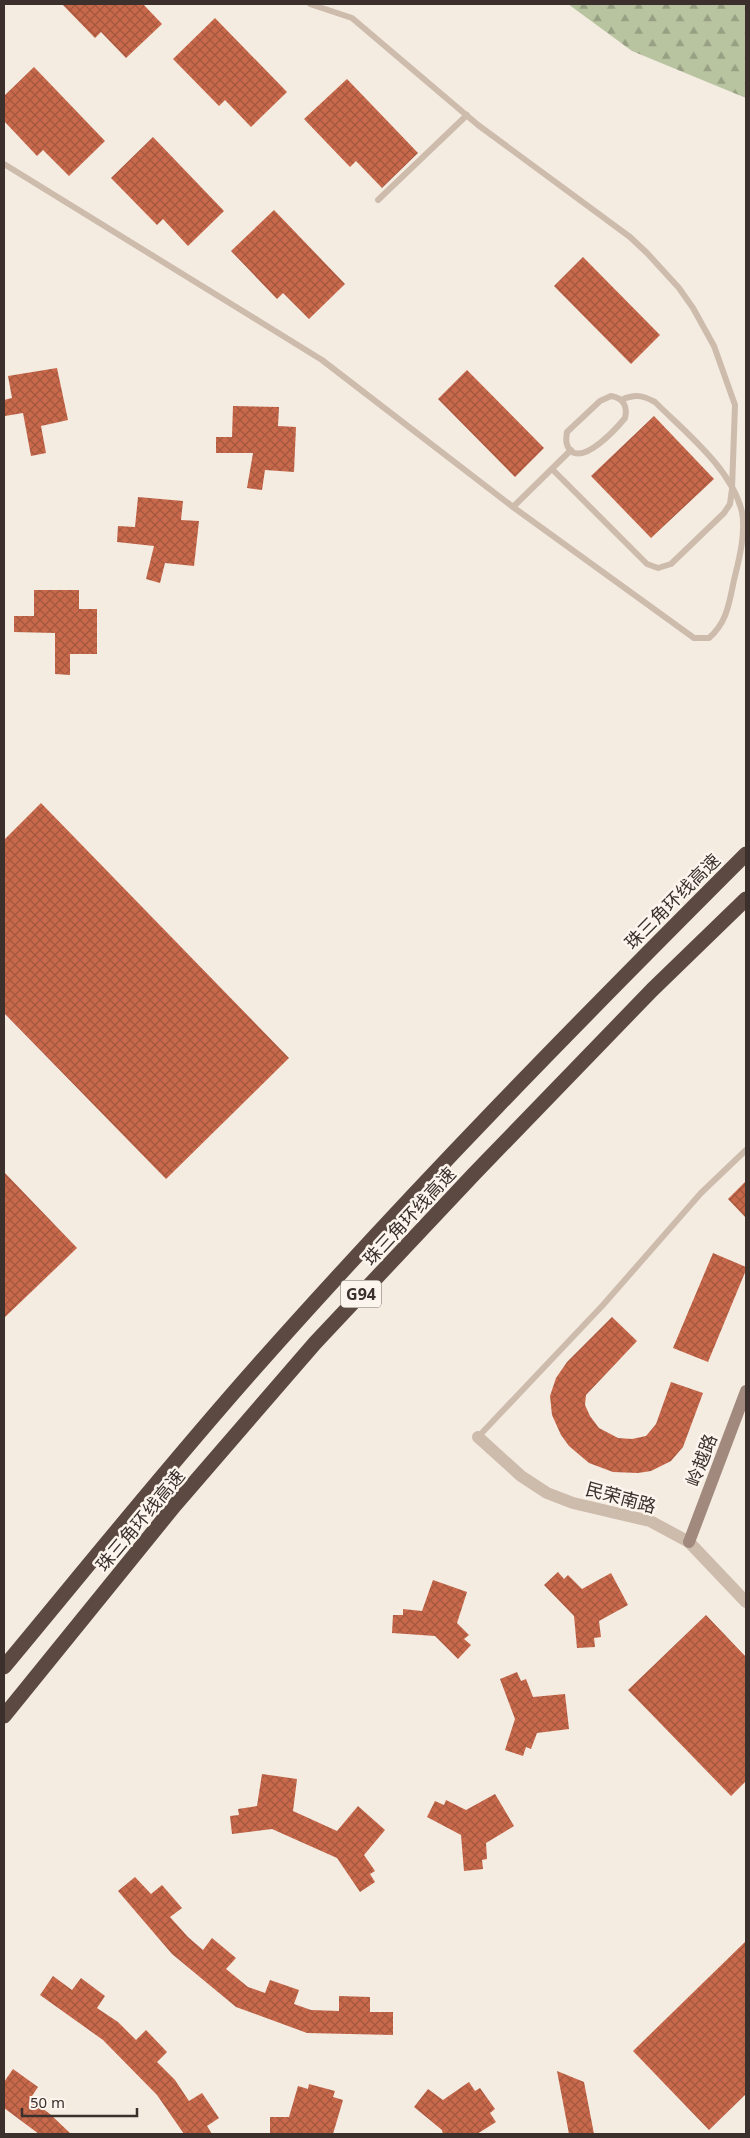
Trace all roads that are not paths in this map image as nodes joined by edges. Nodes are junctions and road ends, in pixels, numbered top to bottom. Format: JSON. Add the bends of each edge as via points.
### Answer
{"nodes":[{"id":1,"x":310,"y":4,"type":"edge"},
{"id":2,"x":467,"y":115,"type":"junction"},
{"id":3,"x":4,"y":164,"type":"edge"},
{"id":4,"x":378,"y":200,"type":"dead end"},
{"id":5,"x":621,"y":400,"type":"junction"},
{"id":6,"x":571,"y":450,"type":"junction"},
{"id":7,"x":552,"y":469,"type":"junction"},
{"id":8,"x":732,"y":489,"type":"junction"},
{"id":9,"x":512,"y":507,"type":"junction"},
{"id":10,"x":746,"y":854,"type":"edge"},
{"id":11,"x":746,"y":899,"type":"edge"},
{"id":12,"x":746,"y":1150,"type":"edge"},
{"id":13,"x":746,"y":1391,"type":"edge"},
{"id":14,"x":478,"y":1437,"type":"joint"},
{"id":15,"x":689,"y":1542,"type":"junction"},
{"id":16,"x":746,"y":1602,"type":"edge"},
{"id":17,"x":4,"y":1667,"type":"edge"},
{"id":18,"x":22,"y":1694,"type":"junction"},
{"id":19,"x":4,"y":1716,"type":"edge"},
{"id":20,"x":4,"y":1720,"type":"edge"}],
"edges":[{"from":1,"to":2,"type":"lane","via":[[352,18]]},
{"from":2,"to":4,"type":"lane"},
{"from":2,"to":8,"type":"lane","via":[[630,237],[684,295],[714,346],[735,405]]},
{"from":3,"to":9,"type":"lane","via":[[322,360]]},
{"from":5,"to":6,"type":"lane","via":[[605,397],[572,427],[566,439]]},
{"from":5,"to":6,"type":"lane","via":[[626,412],[621,423],[587,453],[576,454]]},
{"from":5,"to":8,"type":"lane","via":[[632,395],[644,396],[655,402],[715,462]]},
{"from":6,"to":7,"type":"lane"},
{"from":7,"to":8,"type":"lane","via":[[647,564],[658,568],[671,564],[724,513],[730,504]]},
{"from":7,"to":9,"type":"lane"},
{"from":8,"to":9,"type":"lane","via":[[742,512],[738,564],[728,610],[720,628],[709,638],[694,638]]},
{"from":10,"to":17,"type":"highway","name":"珠三角环线高速","number":"G94","via":[[581,1018],[414,1192],[255,1368]]},
{"from":11,"to":18,"type":"highway","name":"珠三角环线高速","number":"G94","via":[[638,1005],[315,1343],[175,1505]]},
{"from":12,"to":14,"type":"lane","via":[[701,1193],[604,1305]]},
{"from":13,"to":15,"type":"street","name":"岭越路"},
{"from":14,"to":15,"type":"street","name":"民荣南路","via":[[521,1476],[547,1493],[574,1503],[650,1521]]},
{"from":15,"to":16,"type":"street","name":"民荣南路"},
{"from":18,"to":19,"type":"highway","name":"珠三角环线高速","number":"G94"},
{"from":18,"to":20,"type":"highway"}]}
